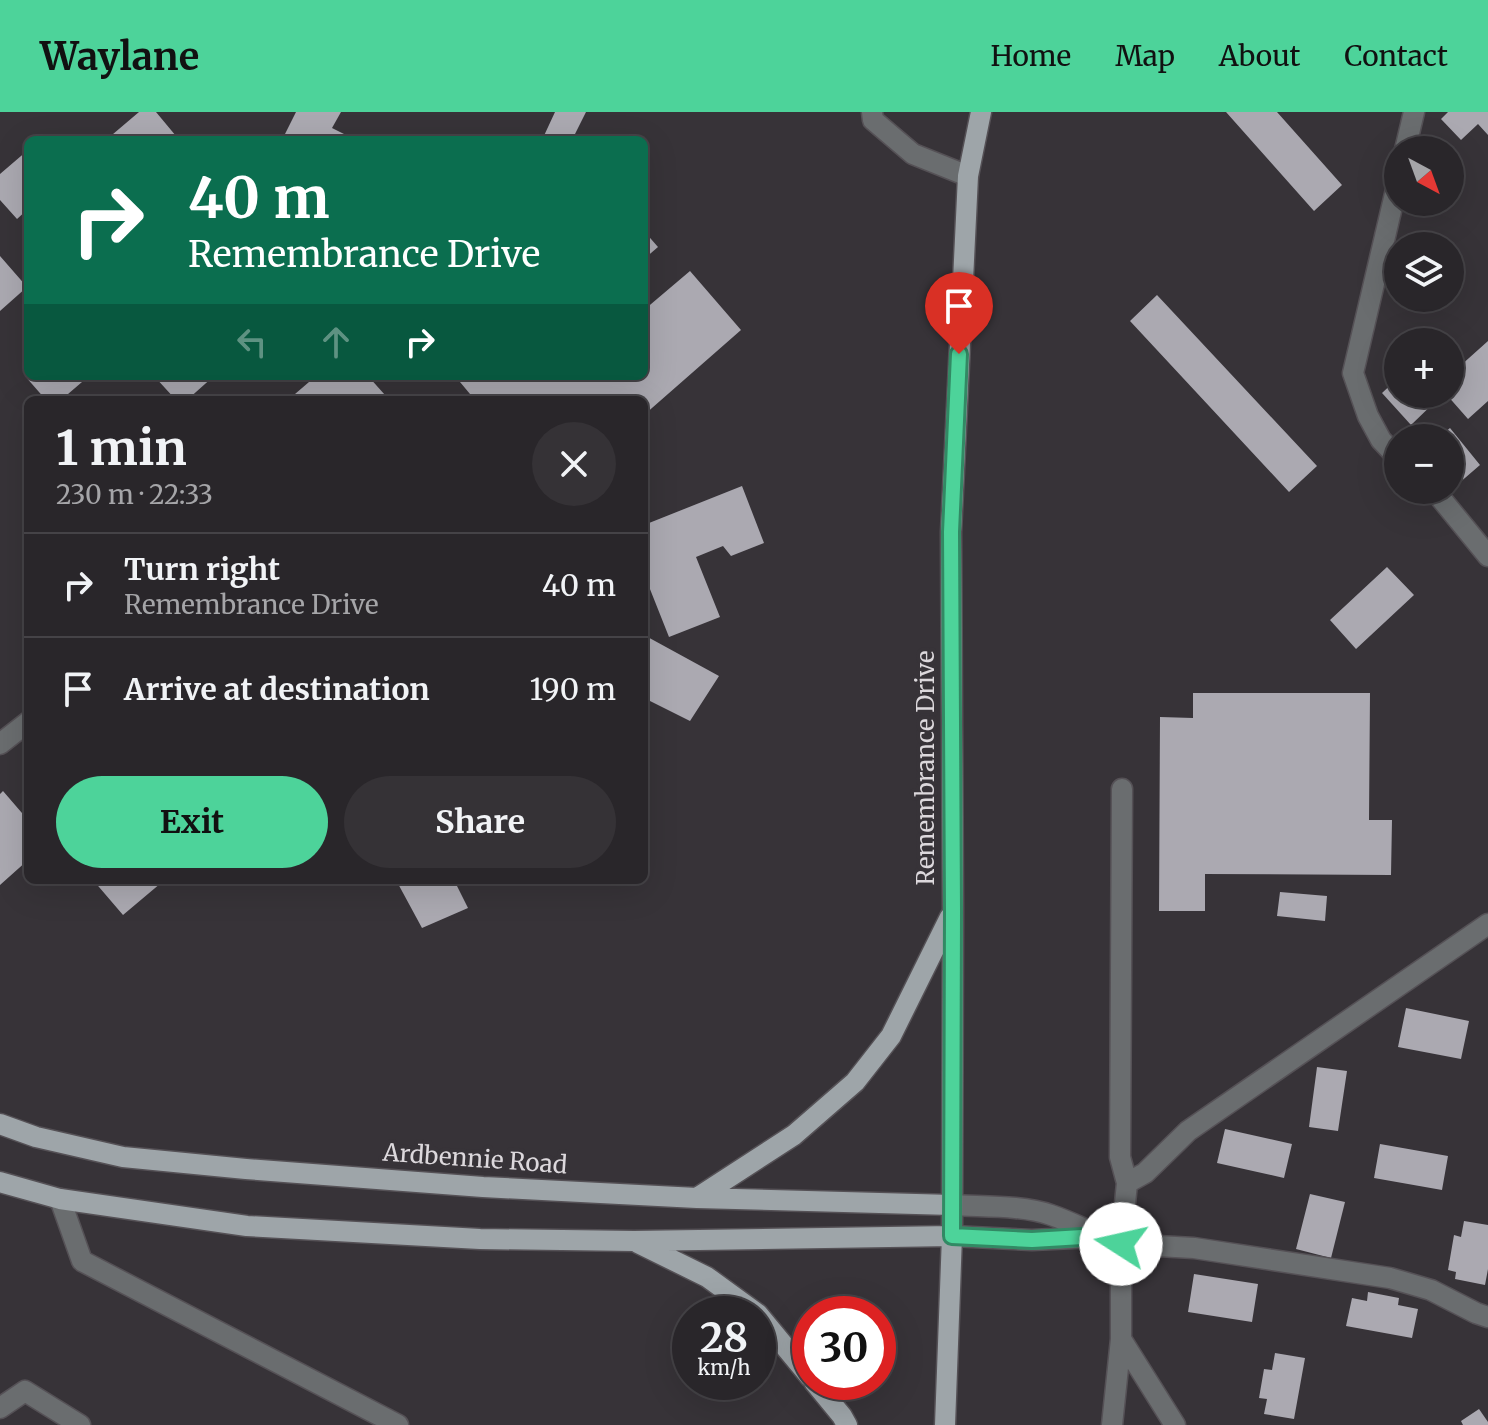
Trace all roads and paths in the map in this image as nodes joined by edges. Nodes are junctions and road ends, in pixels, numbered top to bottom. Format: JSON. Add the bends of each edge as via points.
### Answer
{"nodes":[{"id":1,"x":872,"y":112,"type":"edge"},
{"id":2,"x":981,"y":112,"type":"edge"},
{"id":3,"x":1414,"y":112,"type":"edge"},
{"id":4,"x":1408,"y":136,"type":"edge"},
{"id":5,"x":968,"y":176,"type":"junction"},
{"id":6,"x":1390,"y":216,"type":"edge"},
{"id":7,"x":1384,"y":443,"type":"edge"},
{"id":8,"x":1445,"y":504,"type":"edge"},
{"id":9,"x":1488,"y":556,"type":"edge"},
{"id":10,"x":24,"y":725,"type":"edge"},
{"id":11,"x":0,"y":744,"type":"edge"},
{"id":12,"x":1122,"y":789,"type":"dead end"},
{"id":13,"x":953,"y":911,"type":"junction"},
{"id":14,"x":1488,"y":924,"type":"edge"},
{"id":15,"x":0,"y":1124,"type":"edge"},
{"id":16,"x":0,"y":1182,"type":"edge"},
{"id":17,"x":1127,"y":1183,"type":"junction"},
{"id":18,"x":697,"y":1198,"type":"junction"},
{"id":19,"x":60,"y":1199,"type":"junction"},
{"id":20,"x":952,"y":1205,"type":"junction"},
{"id":21,"x":952,"y":1236,"type":"junction"},
{"id":22,"x":1099,"y":1236,"type":"junction"},
{"id":23,"x":634,"y":1241,"type":"junction"},
{"id":24,"x":1121,"y":1244,"type":"junction"},
{"id":25,"x":733,"y":1296,"type":"edge"},
{"id":26,"x":1488,"y":1317,"type":"edge"},
{"id":27,"x":776,"y":1336,"type":"edge"},
{"id":28,"x":1121,"y":1339,"type":"junction"},
{"id":29,"x":792,"y":1355,"type":"edge"},
{"id":30,"x":829,"y":1400,"type":"edge"},
{"id":31,"x":0,"y":1408,"type":"edge"},
{"id":32,"x":80,"y":1425,"type":"edge"},
{"id":33,"x":398,"y":1425,"type":"edge"},
{"id":34,"x":847,"y":1425,"type":"edge"},
{"id":35,"x":945,"y":1425,"type":"edge"},
{"id":36,"x":1112,"y":1425,"type":"edge"},
{"id":37,"x":1175,"y":1425,"type":"edge"}],
"edges":[{"from":1,"to":5,"type":"street","via":[[873,120],[913,154]]},
{"from":2,"to":5,"type":"main road","name":"Remembrance Drive"},
{"from":3,"to":4,"type":"street"},
{"from":5,"to":13,"type":"main road","name":"Remembrance Drive","via":[[951,532]]},
{"from":6,"to":7,"type":"street","via":[[1353,373]]},
{"from":8,"to":9,"type":"street"},
{"from":10,"to":11,"type":"street"},
{"from":12,"to":17,"type":"street","via":[[1120,1157]]},
{"from":13,"to":18,"type":"main road","via":[[891,1036],[855,1082],[794,1135]]},
{"from":13,"to":20,"type":"main road","name":"Remembrance Drive"},
{"from":14,"to":17,"type":"street","via":[[1188,1131],[1145,1173]]},
{"from":15,"to":18,"type":"main road","name":"Ardbennie Road","via":[[123,1157],[483,1187]]},
{"from":16,"to":19,"type":"main road"},
{"from":17,"to":24,"type":"street"},
{"from":18,"to":20,"type":"main road","name":"Ardbennie Road"},
{"from":19,"to":23,"type":"main road","via":[[247,1226]]},
{"from":19,"to":33,"type":"street","via":[[82,1261]]},
{"from":20,"to":21,"type":"main road","name":"Remembrance Drive"},
{"from":20,"to":22,"type":"street","via":[[1034,1210]]},
{"from":21,"to":22,"type":"street"},
{"from":21,"to":23,"type":"main road"},
{"from":21,"to":35,"type":"main road","name":"Remembrance Drive"},
{"from":22,"to":24,"type":"street"},
{"from":23,"to":25,"type":"main road"},
{"from":24,"to":26,"type":"street","via":[[1194,1248],[1390,1278],[1431,1290]]},
{"from":24,"to":28,"type":"street"},
{"from":27,"to":29,"type":"main road"},
{"from":28,"to":36,"type":"street"},
{"from":28,"to":37,"type":"street"},
{"from":30,"to":34,"type":"main road"},
{"from":31,"to":32,"type":"street","via":[[25,1391]]}]}
